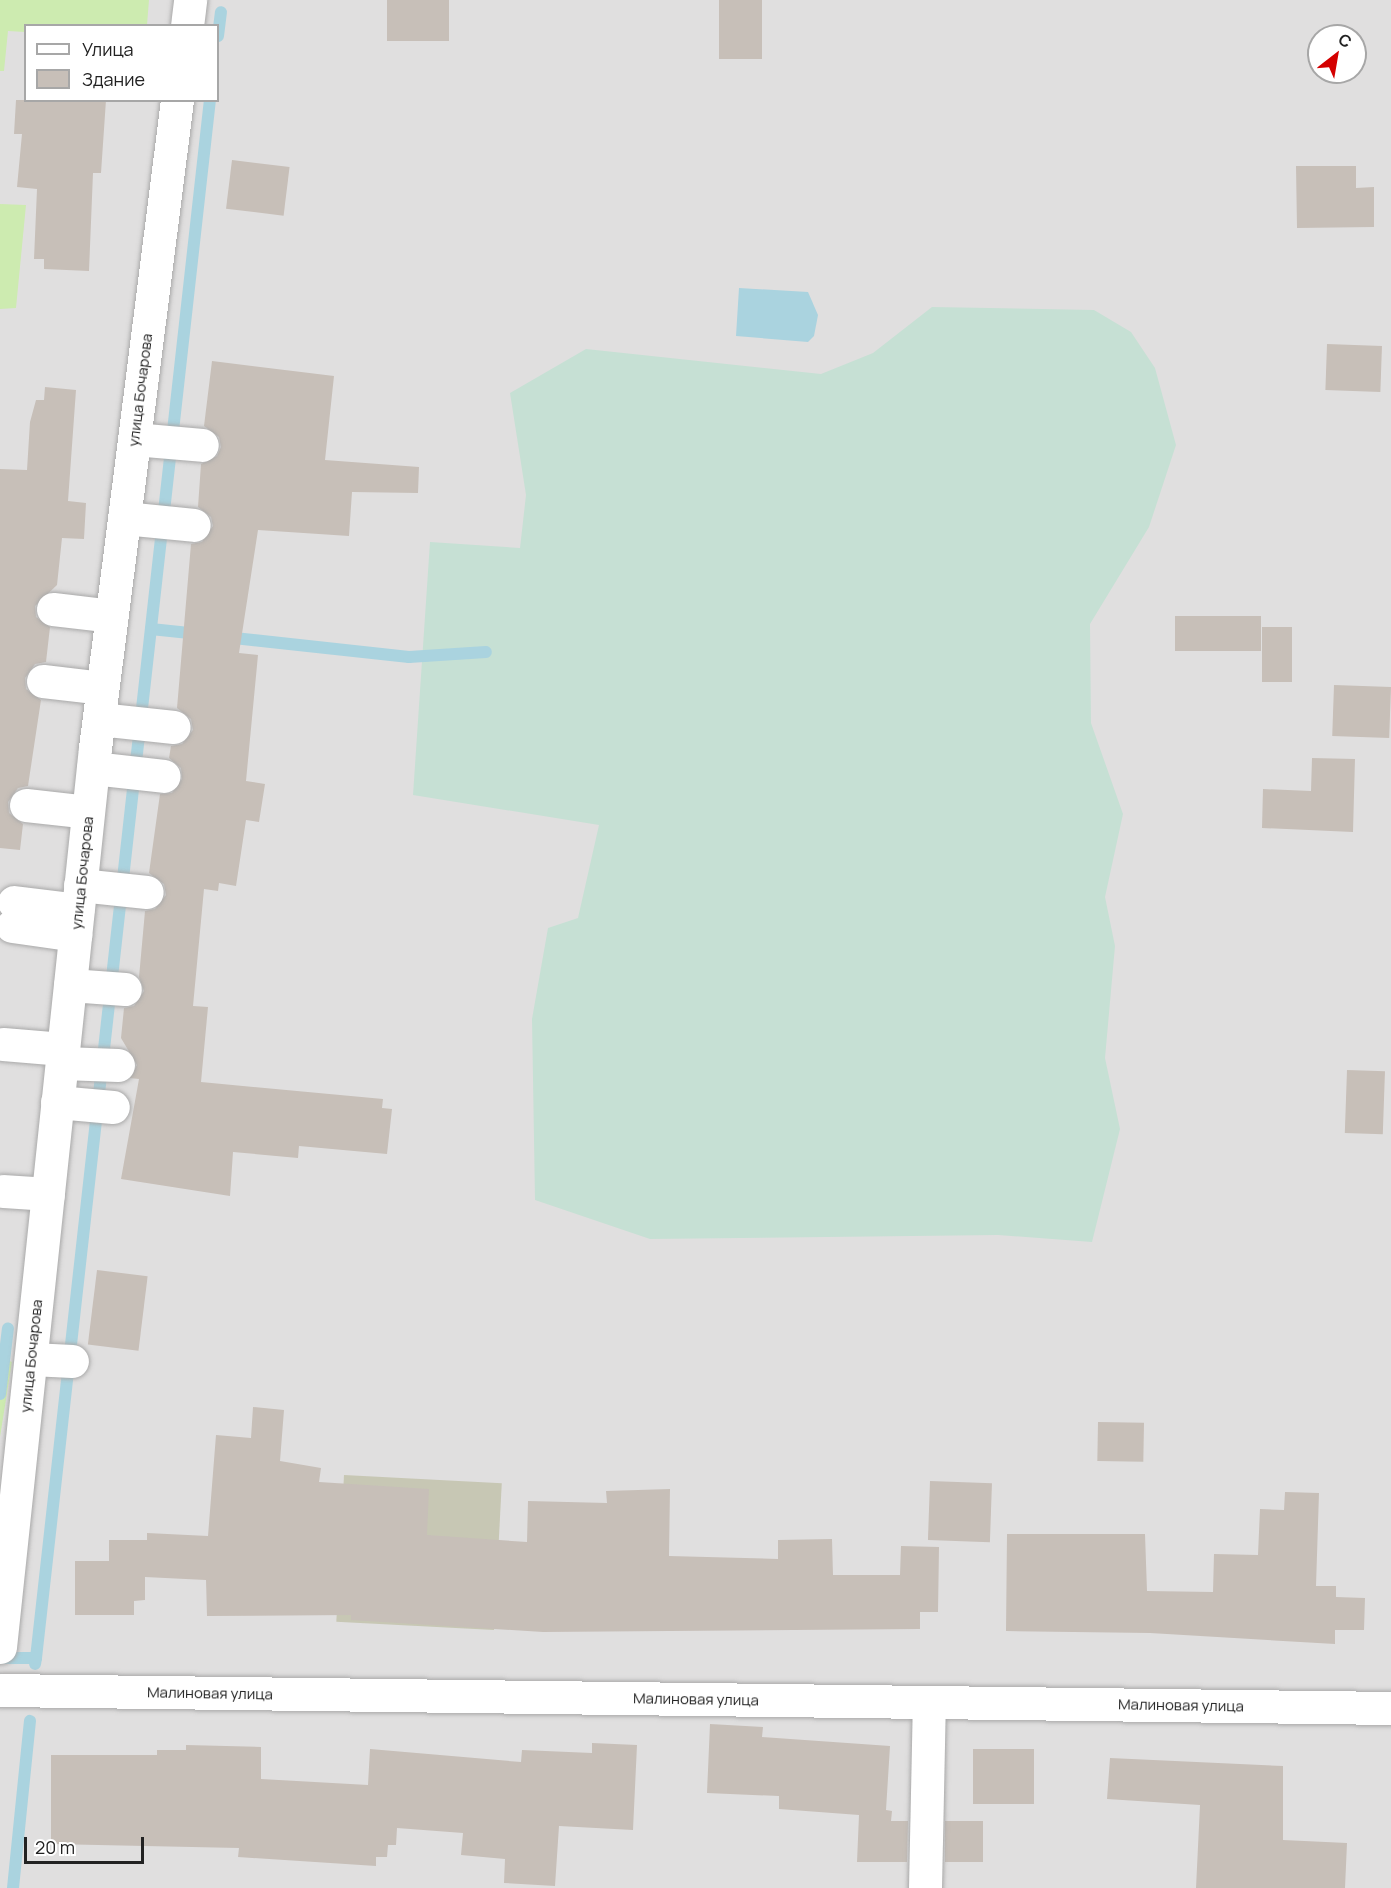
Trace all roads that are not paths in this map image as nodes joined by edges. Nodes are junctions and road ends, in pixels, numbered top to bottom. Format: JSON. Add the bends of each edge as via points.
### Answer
{"nodes":[{"id":1,"x":190,"y":0,"type":"edge"},
{"id":2,"x":187,"y":24,"type":"edge"},
{"id":3,"x":177,"y":102,"type":"edge"},
{"id":4,"x":134,"y":439,"type":"junction"},
{"id":5,"x":202,"y":446,"type":"dead end"},
{"id":6,"x":124,"y":518,"type":"junction"},
{"id":7,"x":194,"y":525,"type":"dead end"},
{"id":8,"x":53,"y":609,"type":"dead end"},
{"id":9,"x":112,"y":616,"type":"junction"},
{"id":10,"x":43,"y":681,"type":"dead end"},
{"id":11,"x":101,"y":703,"type":"junction"},
{"id":12,"x":174,"y":727,"type":"dead end"},
{"id":13,"x":93,"y":768,"type":"junction"},
{"id":14,"x":164,"y":776,"type":"dead end"},
{"id":15,"x":26,"y":805,"type":"dead end"},
{"id":16,"x":88,"y":812,"type":"junction"},
{"id":17,"x":147,"y":891,"type":"dead end"},
{"id":18,"x":78,"y":910,"type":"junction"},
{"id":19,"x":13,"y":914,"type":"dead end"},
{"id":20,"x":70,"y":985,"type":"junction"},
{"id":21,"x":125,"y":989,"type":"dead end"},
{"id":22,"x":3,"y":1044,"type":"dead end"},
{"id":23,"x":62,"y":1056,"type":"junction"},
{"id":24,"x":118,"y":1065,"type":"dead end"},
{"id":25,"x":57,"y":1102,"type":"junction"},
{"id":26,"x":113,"y":1107,"type":"dead end"},
{"id":27,"x":3,"y":1191,"type":"dead end"},
{"id":28,"x":48,"y":1194,"type":"junction"},
{"id":29,"x":31,"y":1359,"type":"junction"},
{"id":30,"x":72,"y":1361,"type":"dead end"},
{"id":31,"x":0,"y":1647,"type":"edge"},
{"id":32,"x":0,"y":1690,"type":"edge"},
{"id":33,"x":929,"y":1702,"type":"junction"},
{"id":34,"x":1391,"y":1708,"type":"edge"},
{"id":35,"x":925,"y":1888,"type":"edge"}],
"edges":[{"from":1,"to":2,"type":"street"},
{"from":3,"to":4,"type":"street","name":"улица Бочарова"},
{"from":4,"to":5,"type":"street"},
{"from":4,"to":6,"type":"street","name":"улица Бочарова"},
{"from":6,"to":7,"type":"street"},
{"from":6,"to":9,"type":"street","name":"улица Бочарова"},
{"from":8,"to":9,"type":"street"},
{"from":9,"to":11,"type":"street","name":"улица Бочарова"},
{"from":10,"to":11,"type":"street"},
{"from":11,"to":12,"type":"street"},
{"from":11,"to":13,"type":"street","name":"улица Бочарова"},
{"from":13,"to":14,"type":"street"},
{"from":13,"to":16,"type":"street","name":"улица Бочарова"},
{"from":15,"to":16,"type":"street"},
{"from":16,"to":18,"type":"street","name":"улица Бочарова"},
{"from":17,"to":18,"type":"street"},
{"from":18,"to":19,"type":"street"},
{"from":18,"to":20,"type":"street","name":"улица Бочарова"},
{"from":20,"to":21,"type":"street"},
{"from":20,"to":23,"type":"street","name":"улица Бочарова"},
{"from":22,"to":23,"type":"street"},
{"from":23,"to":24,"type":"street"},
{"from":23,"to":25,"type":"street","name":"улица Бочарова"},
{"from":25,"to":26,"type":"street"},
{"from":25,"to":28,"type":"street","name":"улица Бочарова"},
{"from":27,"to":28,"type":"street"},
{"from":28,"to":29,"type":"street","name":"улица Бочарова"},
{"from":29,"to":30,"type":"street"},
{"from":29,"to":31,"type":"street","name":"улица Бочарова"},
{"from":32,"to":33,"type":"street","name":"Малиновая улица"},
{"from":33,"to":34,"type":"street","name":"Малиновая улица"},
{"from":33,"to":35,"type":"street"}]}
